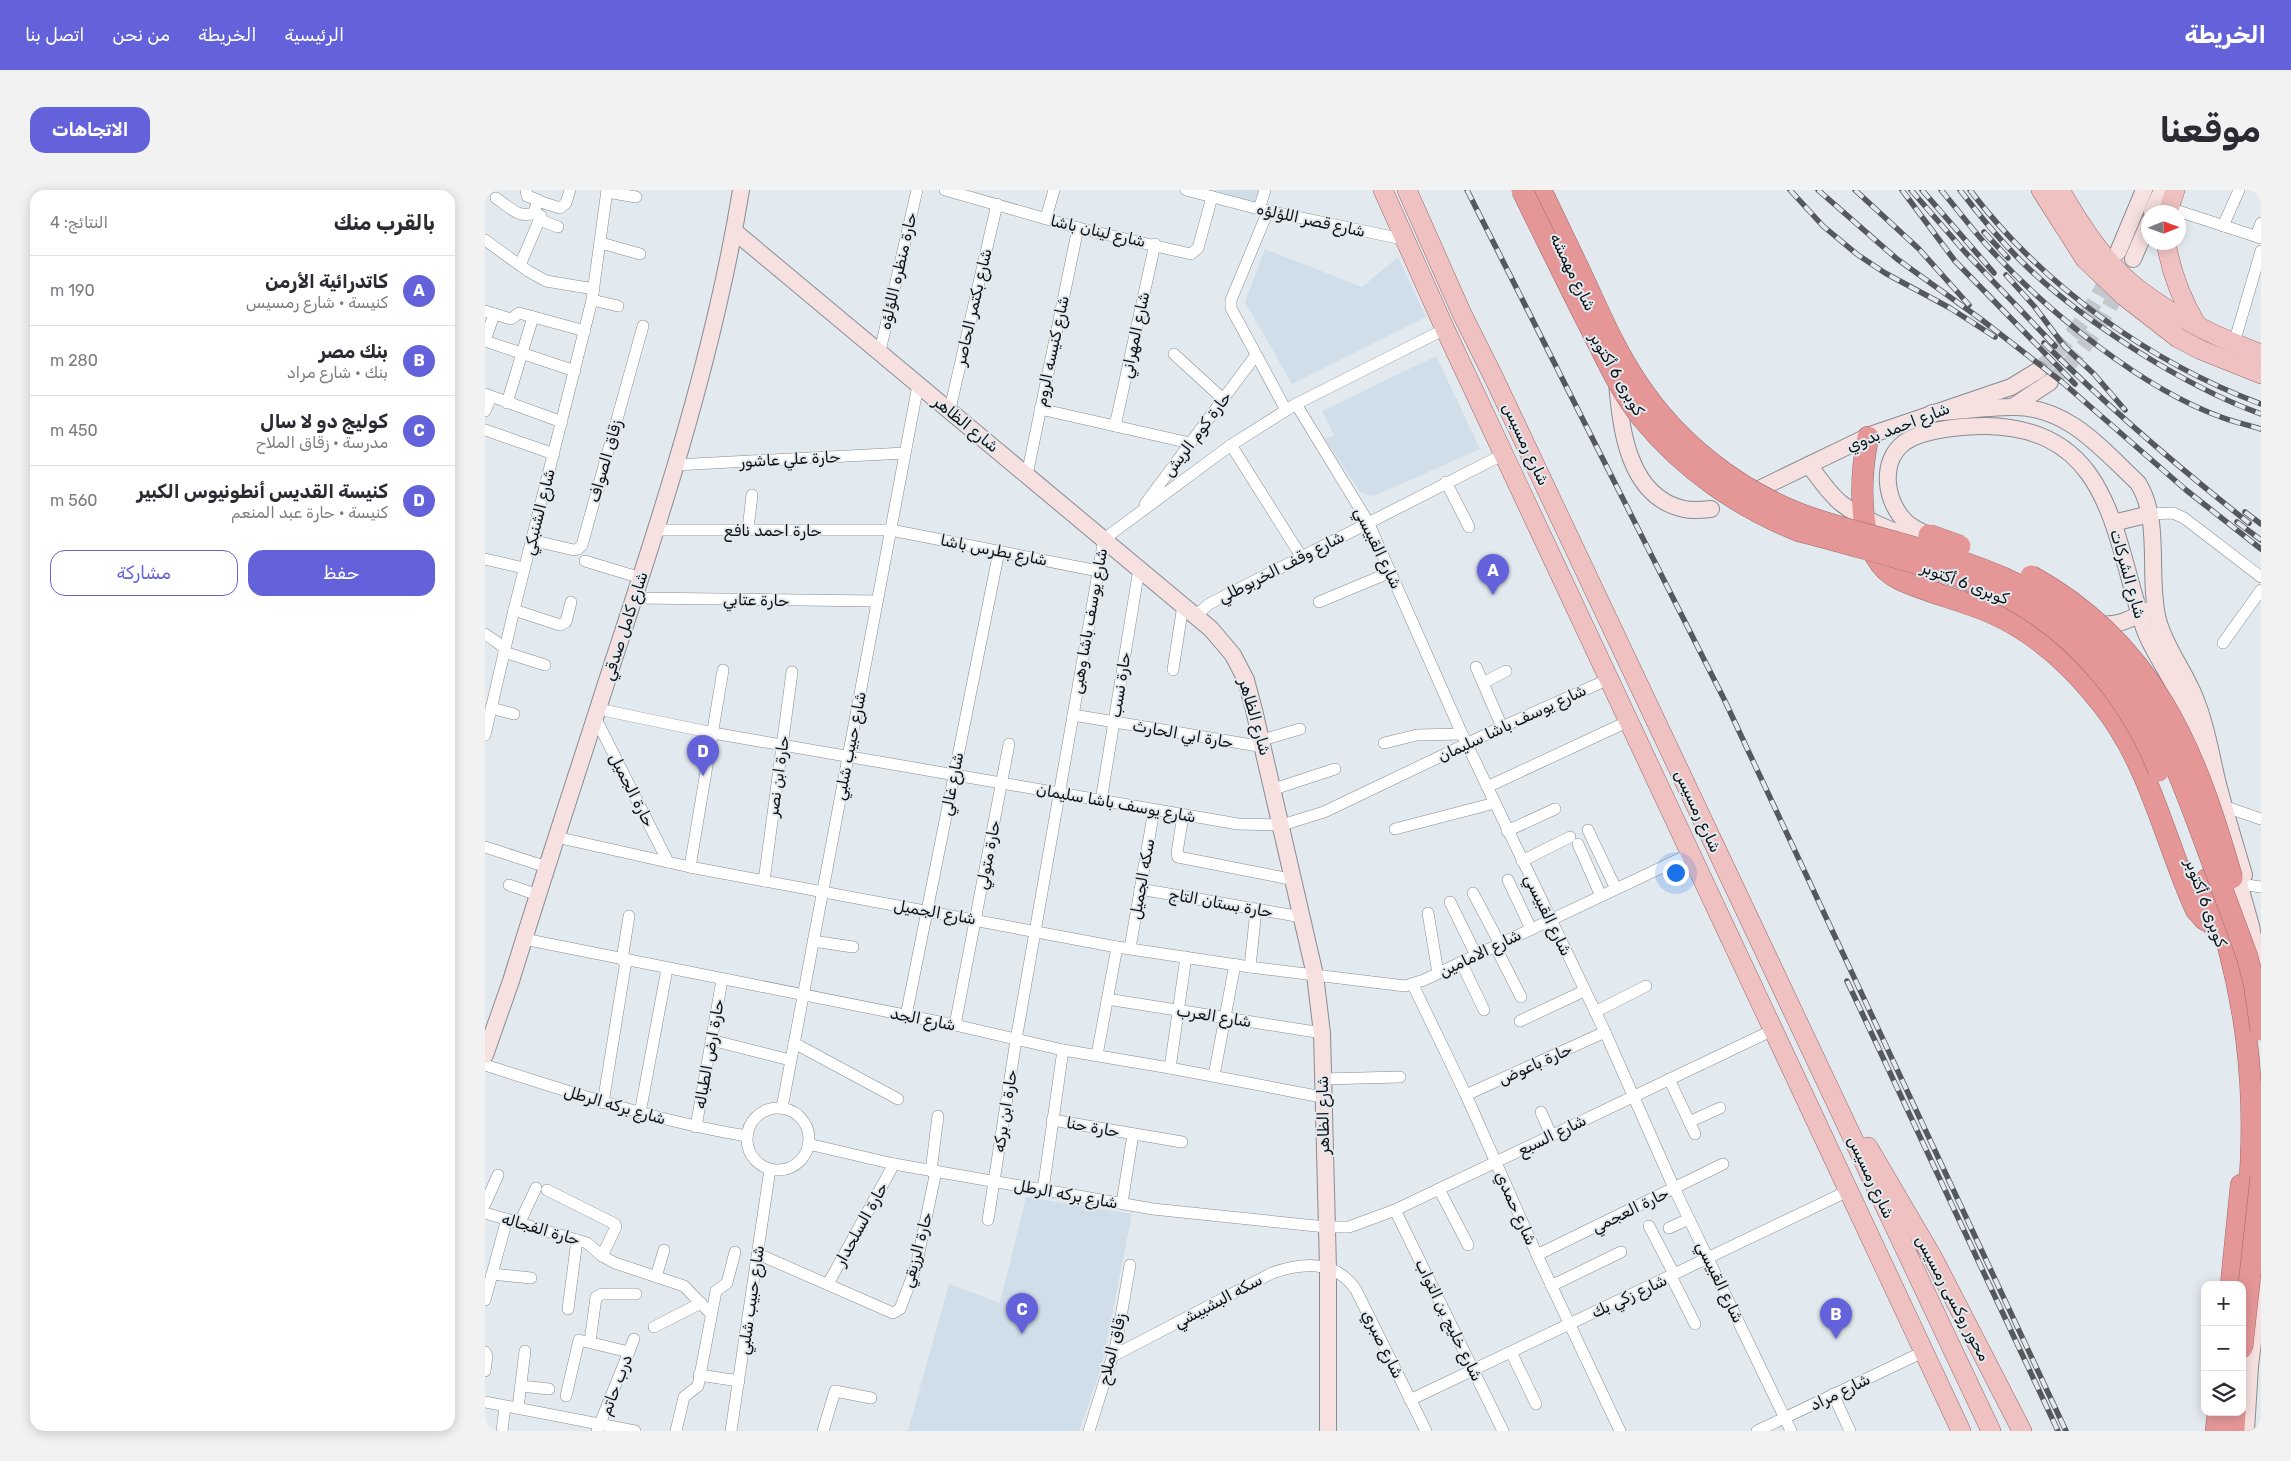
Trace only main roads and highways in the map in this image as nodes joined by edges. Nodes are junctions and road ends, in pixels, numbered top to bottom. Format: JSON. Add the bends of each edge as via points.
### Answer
{"nodes":[{"id":1,"x":1383,"y":190,"type":"edge"},
{"id":2,"x":1407,"y":190,"type":"edge"},
{"id":3,"x":1523,"y":190,"type":"edge"},
{"id":4,"x":1528,"y":190,"type":"edge"},
{"id":5,"x":1533,"y":190,"type":"edge"},
{"id":6,"x":1541,"y":190,"type":"edge"},
{"id":7,"x":2041,"y":190,"type":"edge"},
{"id":8,"x":2060,"y":190,"type":"edge"},
{"id":9,"x":2144,"y":190,"type":"edge"},
{"id":10,"x":2162,"y":190,"type":"edge"},
{"id":11,"x":2175,"y":190,"type":"edge"},
{"id":12,"x":738,"y":191,"type":"edge"},
{"id":13,"x":2163,"y":205,"type":"edge"},
{"id":14,"x":2166,"y":205,"type":"edge"},
{"id":15,"x":734,"y":231,"type":"junction"},
{"id":16,"x":2141,"y":233,"type":"edge"},
{"id":17,"x":2168,"y":250,"type":"edge"},
{"id":18,"x":2198,"y":328,"type":"junction"},
{"id":19,"x":2261,"y":352,"type":"edge"},
{"id":20,"x":2039,"y":370,"type":"tunnel mouth"},
{"id":21,"x":2261,"y":374,"type":"edge"},
{"id":22,"x":2050,"y":382,"type":"tunnel mouth"},
{"id":23,"x":2014,"y":406,"type":"junction"},
{"id":24,"x":1932,"y":413,"type":"junction"},
{"id":25,"x":1867,"y":436,"type":"junction"},
{"id":26,"x":1809,"y":464,"type":"junction"},
{"id":27,"x":1759,"y":489,"type":"dead end"},
{"id":28,"x":1711,"y":509,"type":"dead end"},
{"id":29,"x":2150,"y":514,"type":"junction"},
{"id":30,"x":1864,"y":517,"type":"junction"},
{"id":31,"x":2113,"y":523,"type":"junction"},
{"id":32,"x":1929,"y":535,"type":"joint"},
{"id":33,"x":2155,"y":606,"type":"junction"},
{"id":34,"x":2140,"y":614,"type":"junction"},
{"id":35,"x":2230,"y":854,"type":"junction"},
{"id":36,"x":2254,"y":886,"type":"edge"},
{"id":37,"x":2223,"y":921,"type":"junction"},
{"id":38,"x":2261,"y":939,"type":"edge"},
{"id":39,"x":2261,"y":979,"type":"edge"},
{"id":40,"x":2261,"y":1030,"type":"edge"},
{"id":41,"x":485,"y":1056,"type":"edge"},
{"id":42,"x":1817,"y":1065,"type":"junction"},
{"id":43,"x":2257,"y":1182,"type":"edge"},
{"id":44,"x":2261,"y":1202,"type":"edge"},
{"id":45,"x":2254,"y":1214,"type":"edge"},
{"id":46,"x":2261,"y":1278,"type":"edge"},
{"id":47,"x":2231,"y":1281,"type":"edge"},
{"id":48,"x":2240,"y":1281,"type":"edge"},
{"id":49,"x":2244,"y":1326,"type":"edge"},
{"id":50,"x":2261,"y":1362,"type":"edge"},
{"id":51,"x":2218,"y":1416,"type":"edge"},
{"id":52,"x":2226,"y":1416,"type":"edge"},
{"id":53,"x":2235,"y":1416,"type":"edge"},
{"id":54,"x":1328,"y":1431,"type":"edge"},
{"id":55,"x":1961,"y":1431,"type":"edge"},
{"id":56,"x":1991,"y":1431,"type":"edge"},
{"id":57,"x":2022,"y":1431,"type":"edge"},
{"id":58,"x":2217,"y":1431,"type":"edge"},
{"id":59,"x":2224,"y":1431,"type":"edge"},
{"id":60,"x":2234,"y":1431,"type":"edge"},
{"id":61,"x":2246,"y":1431,"type":"edge"},
{"id":62,"x":2251,"y":1431,"type":"edge"}],
"edges":[{"from":1,"to":55,"type":"main road","name":"شارع رمسيس"},
{"from":2,"to":42,"type":"main road","name":"شارع رمسيس","via":[[1462,314]]},
{"from":3,"to":37,"type":"highway","name":"كوبرى 6 أكتوبر","bridge":true,"via":[[1572,294],[1626,396],[1659,438],[1705,478],[1759,513],[1799,531],[1948,572],[2009,598],[2035,614],[2102,674],[2137,724],[2151,752]]},
{"from":4,"to":43,"type":"highway","bridge":true,"via":[[1611,362],[1649,418],[1679,452],[1713,481],[1780,519],[1894,550],[1994,585],[2044,612],[2073,634],[2100,659],[2120,684],[2141,718],[2175,790],[2235,964],[2249,1050]]},
{"from":5,"to":28,"type":"main road","name":"شارع مهمشه","via":[[1612,354],[1624,434],[1638,472],[1656,495],[1676,507]]},
{"from":6,"to":37,"type":"highway","name":"كوبرى 6 أكتوبر","bridge":true,"via":[[1626,365],[1656,409],[1698,452],[1747,488],[1801,514],[1956,558],[2015,582],[2069,617],[2099,644],[2135,687],[2167,743]]},
{"from":7,"to":21,"type":"main road","via":[[2085,259],[2124,296],[2177,338]]},
{"from":8,"to":18,"type":"main road","via":[[2078,222],[2113,266],[2155,300]]},
{"from":9,"to":16,"type":"main road","via":[[2125,255]]},
{"from":10,"to":13,"type":"main road"},
{"from":11,"to":14,"type":"main road"},
{"from":12,"to":15,"type":"main road","name":"شارع كامل صدقي"},
{"from":15,"to":41,"type":"main road","name":"شارع كامل صدقي","via":[[709,340],[656,530]]},
{"from":15,"to":54,"type":"main road","name":"شارع الظاهر","via":[[1211,629],[1233,655],[1246,680],[1295,880],[1315,976],[1322,1033]]},
{"from":17,"to":18,"type":"main road","via":[[2174,279]]},
{"from":18,"to":19,"type":"main road"},
{"from":20,"to":24,"type":"main road","name":"شارع احمد بدوي","via":[[2011,387]]},
{"from":22,"to":23,"type":"main road"},
{"from":23,"to":24,"type":"main road","name":"شارع الشركات"},
{"from":23,"to":29,"type":"main road","name":"شارع الشركات","via":[[2050,413],[2078,427],[2138,483],[2145,494]]},
{"from":24,"to":25,"type":"main road","name":"شارع احمد بدوي"},
{"from":25,"to":26,"type":"main road","name":"شارع احمد بدوي"},
{"from":25,"to":30,"type":"highway","via":[[1862,465]]},
{"from":26,"to":27,"type":"main road","name":"شارع احمد بدوي"},
{"from":26,"to":30,"type":"main road","via":[[1842,504]]},
{"from":29,"to":31,"type":"main road"},
{"from":29,"to":33,"type":"main road","name":"شارع الشركات"},
{"from":30,"to":34,"type":"main road","via":[[2013,574],[2091,622],[2117,624]]},
{"from":30,"to":37,"type":"highway","via":[[1879,561],[1898,579],[1993,613],[2045,647],[2078,676],[2119,728],[2154,798],[2196,910],[2204,919]]},
{"from":31,"to":32,"type":"main road","name":"شارع الشركات","via":[[2087,469],[2070,453],[2029,431],[1973,426],[1945,429],[1912,439],[1897,450],[1890,461],[1888,486],[1897,512],[1911,526]]},
{"from":31,"to":34,"type":"main road","name":"شارع الشركات"},
{"from":32,"to":37,"type":"highway","bridge":true,"via":[[2011,564],[2057,590],[2091,615],[2138,664],[2158,692],[2191,758],[2223,845],[2236,908]]},
{"from":33,"to":34,"type":"main road"},
{"from":33,"to":36,"type":"main road","name":"شارع الشركات","via":[[2167,644],[2197,702],[2223,806]]},
{"from":34,"to":35,"type":"main road","name":"شارع الشركات","via":[[2144,629],[2185,712],[2207,773]]},
{"from":35,"to":39,"type":"main road","name":"شارع الشركات","via":[[2251,926]]},
{"from":35,"to":43,"type":"main road","via":[[2222,867],[2219,890],[2243,980],[2252,1030],[2257,1086]]},
{"from":36,"to":38,"type":"main road","name":"شارع الشركات"},
{"from":37,"to":40,"type":"highway","name":"كوبرى 6 أكتوبر","bridge":true,"via":[[2247,956]]},
{"from":37,"to":47,"type":"highway","name":"كوبرى 6 أكتوبر","via":[[2244,1082],[2242,1177]]},
{"from":42,"to":56,"type":"main road","name":"شارع رمسيس"},
{"from":42,"to":57,"type":"main road","name":"محور روكسى رمسيس","via":[[1916,1228]]},
{"from":43,"to":44,"type":"main road","via":[[2255,1195]]},
{"from":43,"to":45,"type":"highway"},
{"from":43,"to":49,"type":"highway","bridge":true},
{"from":45,"to":48,"type":"highway"},
{"from":46,"to":61,"type":"main road"},
{"from":50,"to":62,"type":"main road"},
{"from":51,"to":58,"type":"highway"},
{"from":52,"to":59,"type":"highway"},
{"from":53,"to":60,"type":"highway"}]}
